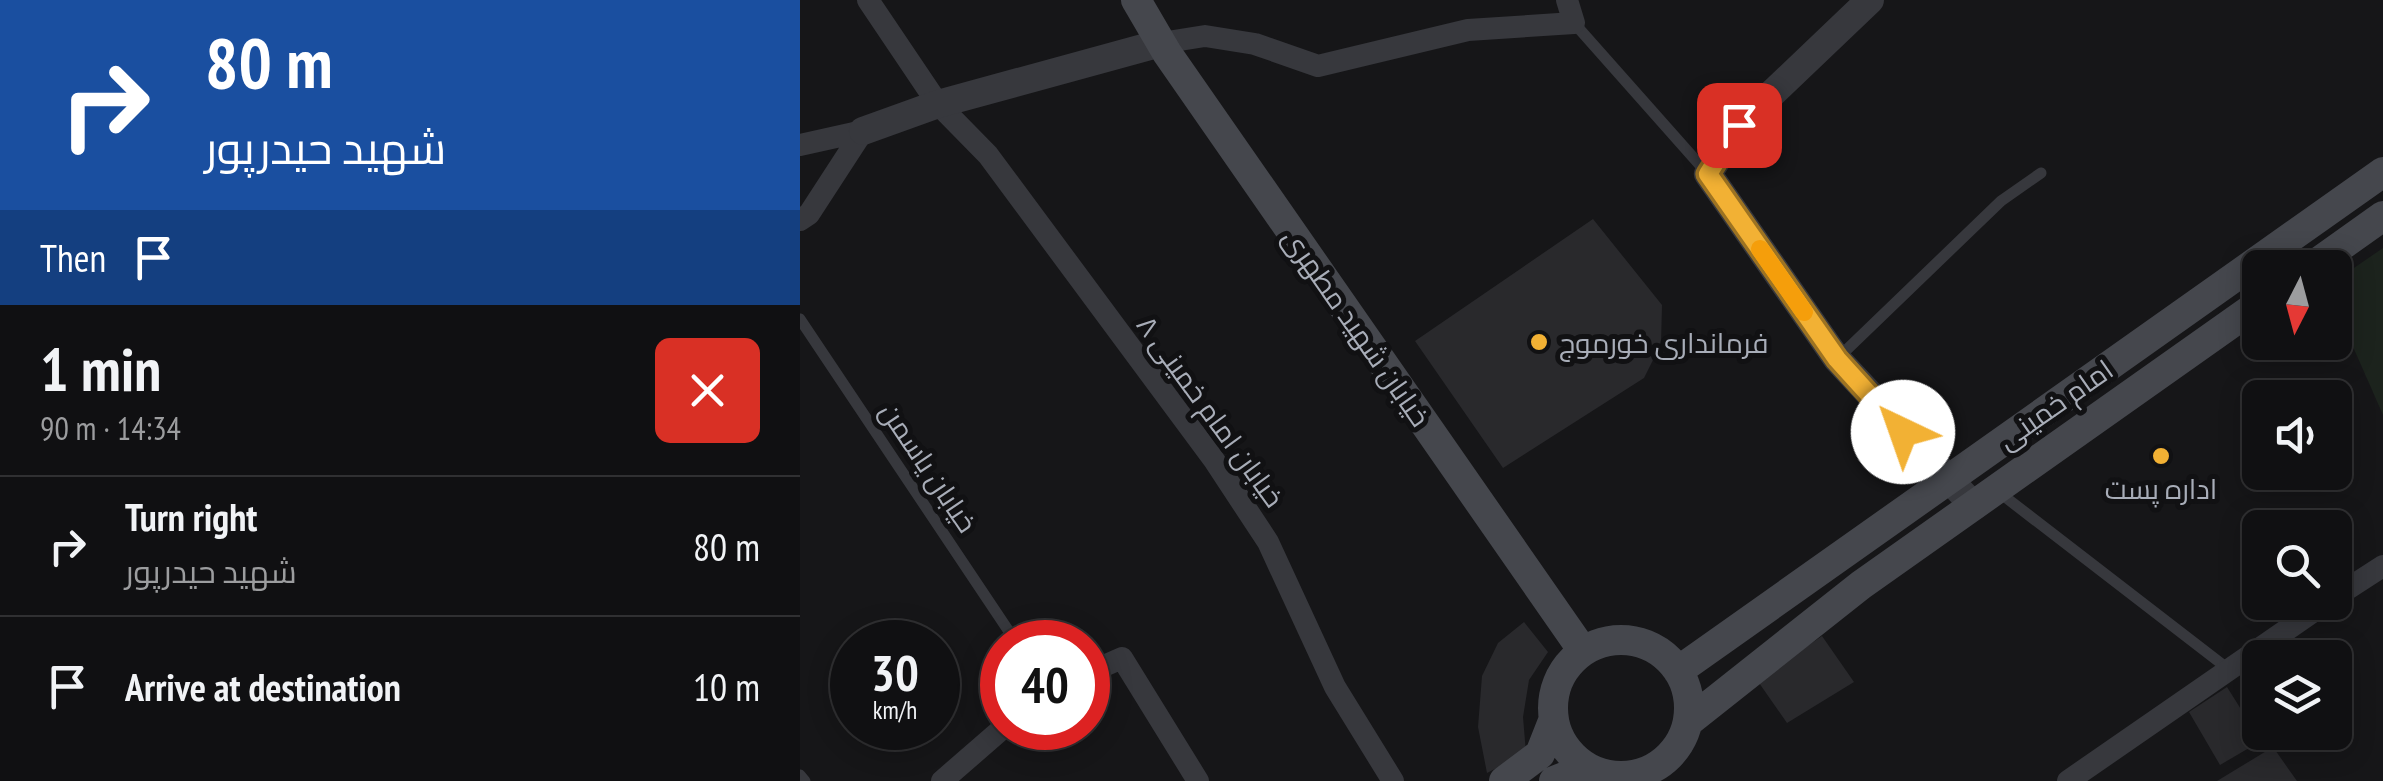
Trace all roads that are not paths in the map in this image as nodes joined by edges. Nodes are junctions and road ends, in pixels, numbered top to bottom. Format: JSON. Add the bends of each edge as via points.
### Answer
{"nodes":[{"id":1,"x":868,"y":0,"type":"edge"},
{"id":2,"x":1136,"y":0,"type":"edge"},
{"id":3,"x":1566,"y":0,"type":"edge"},
{"id":4,"x":1870,"y":0,"type":"edge"},
{"id":5,"x":1574,"y":23,"type":"junction"},
{"id":6,"x":1161,"y":43,"type":"junction"},
{"id":7,"x":938,"y":104,"type":"junction"},
{"id":8,"x":864,"y":131,"type":"junction"},
{"id":9,"x":800,"y":145,"type":"edge"},
{"id":10,"x":2383,"y":172,"type":"edge"},
{"id":11,"x":2041,"y":173,"type":"dead end"},
{"id":12,"x":1708,"y":174,"type":"junction"},
{"id":13,"x":2383,"y":216,"type":"edge"},
{"id":14,"x":800,"y":220,"type":"edge"},
{"id":15,"x":2335,"y":250,"type":"edge"},
{"id":16,"x":2242,"y":316,"type":"edge"},
{"id":17,"x":800,"y":319,"type":"edge"},
{"id":18,"x":1837,"y":359,"type":"junction"},
{"id":19,"x":1947,"y":481,"type":"junction"},
{"id":20,"x":1985,"y":498,"type":"junction"},
{"id":21,"x":2383,"y":566,"type":"edge"},
{"id":22,"x":2352,"y":586,"type":"edge"},
{"id":23,"x":1001,"y":620,"type":"edge"},
{"id":24,"x":2299,"y":620,"type":"edge"},
{"id":25,"x":1583,"y":651,"type":"junction"},
{"id":26,"x":1110,"y":663,"type":"edge"},
{"id":27,"x":2226,"y":668,"type":"junction"},
{"id":28,"x":1678,"y":671,"type":"junction"},
{"id":29,"x":1553,"y":721,"type":"junction"},
{"id":30,"x":1688,"y":722,"type":"junction"},
{"id":31,"x":980,"y":748,"type":"edge"},
{"id":32,"x":1664,"y":773,"type":"edge"},
{"id":33,"x":800,"y":775,"type":"edge"},
{"id":34,"x":1607,"y":775,"type":"junction"},
{"id":35,"x":806,"y":781,"type":"edge"},
{"id":36,"x":942,"y":781,"type":"edge"},
{"id":37,"x":1198,"y":781,"type":"edge"},
{"id":38,"x":1393,"y":781,"type":"edge"},
{"id":39,"x":1504,"y":781,"type":"edge"},
{"id":40,"x":1554,"y":781,"type":"edge"},
{"id":41,"x":2068,"y":781,"type":"edge"}],
"edges":[{"from":1,"to":7,"type":"street","name":"خیابان امام خمینی ۸"},
{"from":2,"to":6,"type":"main road","name":"خیابان شهید مطهری"},
{"from":3,"to":5,"type":"street"},
{"from":4,"to":12,"type":"street","via":[[1739,125]]},
{"from":5,"to":6,"type":"street","via":[[1468,30],[1318,66],[1255,44],[1205,36]]},
{"from":5,"to":12,"type":"lane"},
{"from":6,"to":7,"type":"street"},
{"from":6,"to":25,"type":"main road","name":"خیابان شهید مطهری"},
{"from":7,"to":8,"type":"street"},
{"from":7,"to":38,"type":"street","name":"خیابان امام خمینی ۸","via":[[988,156],[1214,460],[1268,542],[1335,687]]},
{"from":8,"to":9,"type":"street"},
{"from":8,"to":14,"type":"street"},
{"from":10,"to":19,"type":"main road","name":"امام خمینی"},
{"from":11,"to":18,"type":"lane","via":[[2001,201]]},
{"from":12,"to":18,"type":"street"},
{"from":13,"to":15,"type":"main road"},
{"from":16,"to":20,"type":"main road","name":"امام خمینی"},
{"from":17,"to":23,"type":"lane","name":"خیابان یاسمن"},
{"from":18,"to":19,"type":"street"},
{"from":19,"to":20,"type":"street"},
{"from":19,"to":28,"type":"main road","name":"امام خمینی"},
{"from":20,"to":27,"type":"lane"},
{"from":20,"to":30,"type":"main road","name":"امام خمینی","via":[[1861,585]]},
{"from":21,"to":22,"type":"street"},
{"from":24,"to":27,"type":"street"},
{"from":25,"to":28,"type":"main road","via":[[1608,641],[1635,641]]},
{"from":25,"to":29,"type":"main road","via":[[1564,670]]},
{"from":26,"to":37,"type":"street","via":[[1122,658]]},
{"from":27,"to":41,"type":"street"},
{"from":28,"to":30,"type":"main road","via":[[1688,696]]},
{"from":29,"to":34,"type":"main road","via":[[1563,746],[1582,765]]},
{"from":29,"to":39,"type":"main road","via":[[1540,754]]},
{"from":30,"to":32,"type":"main road"},
{"from":31,"to":36,"type":"street"},
{"from":32,"to":34,"type":"main road"},
{"from":33,"to":35,"type":"lane"},
{"from":34,"to":40,"type":"main road"}]}
